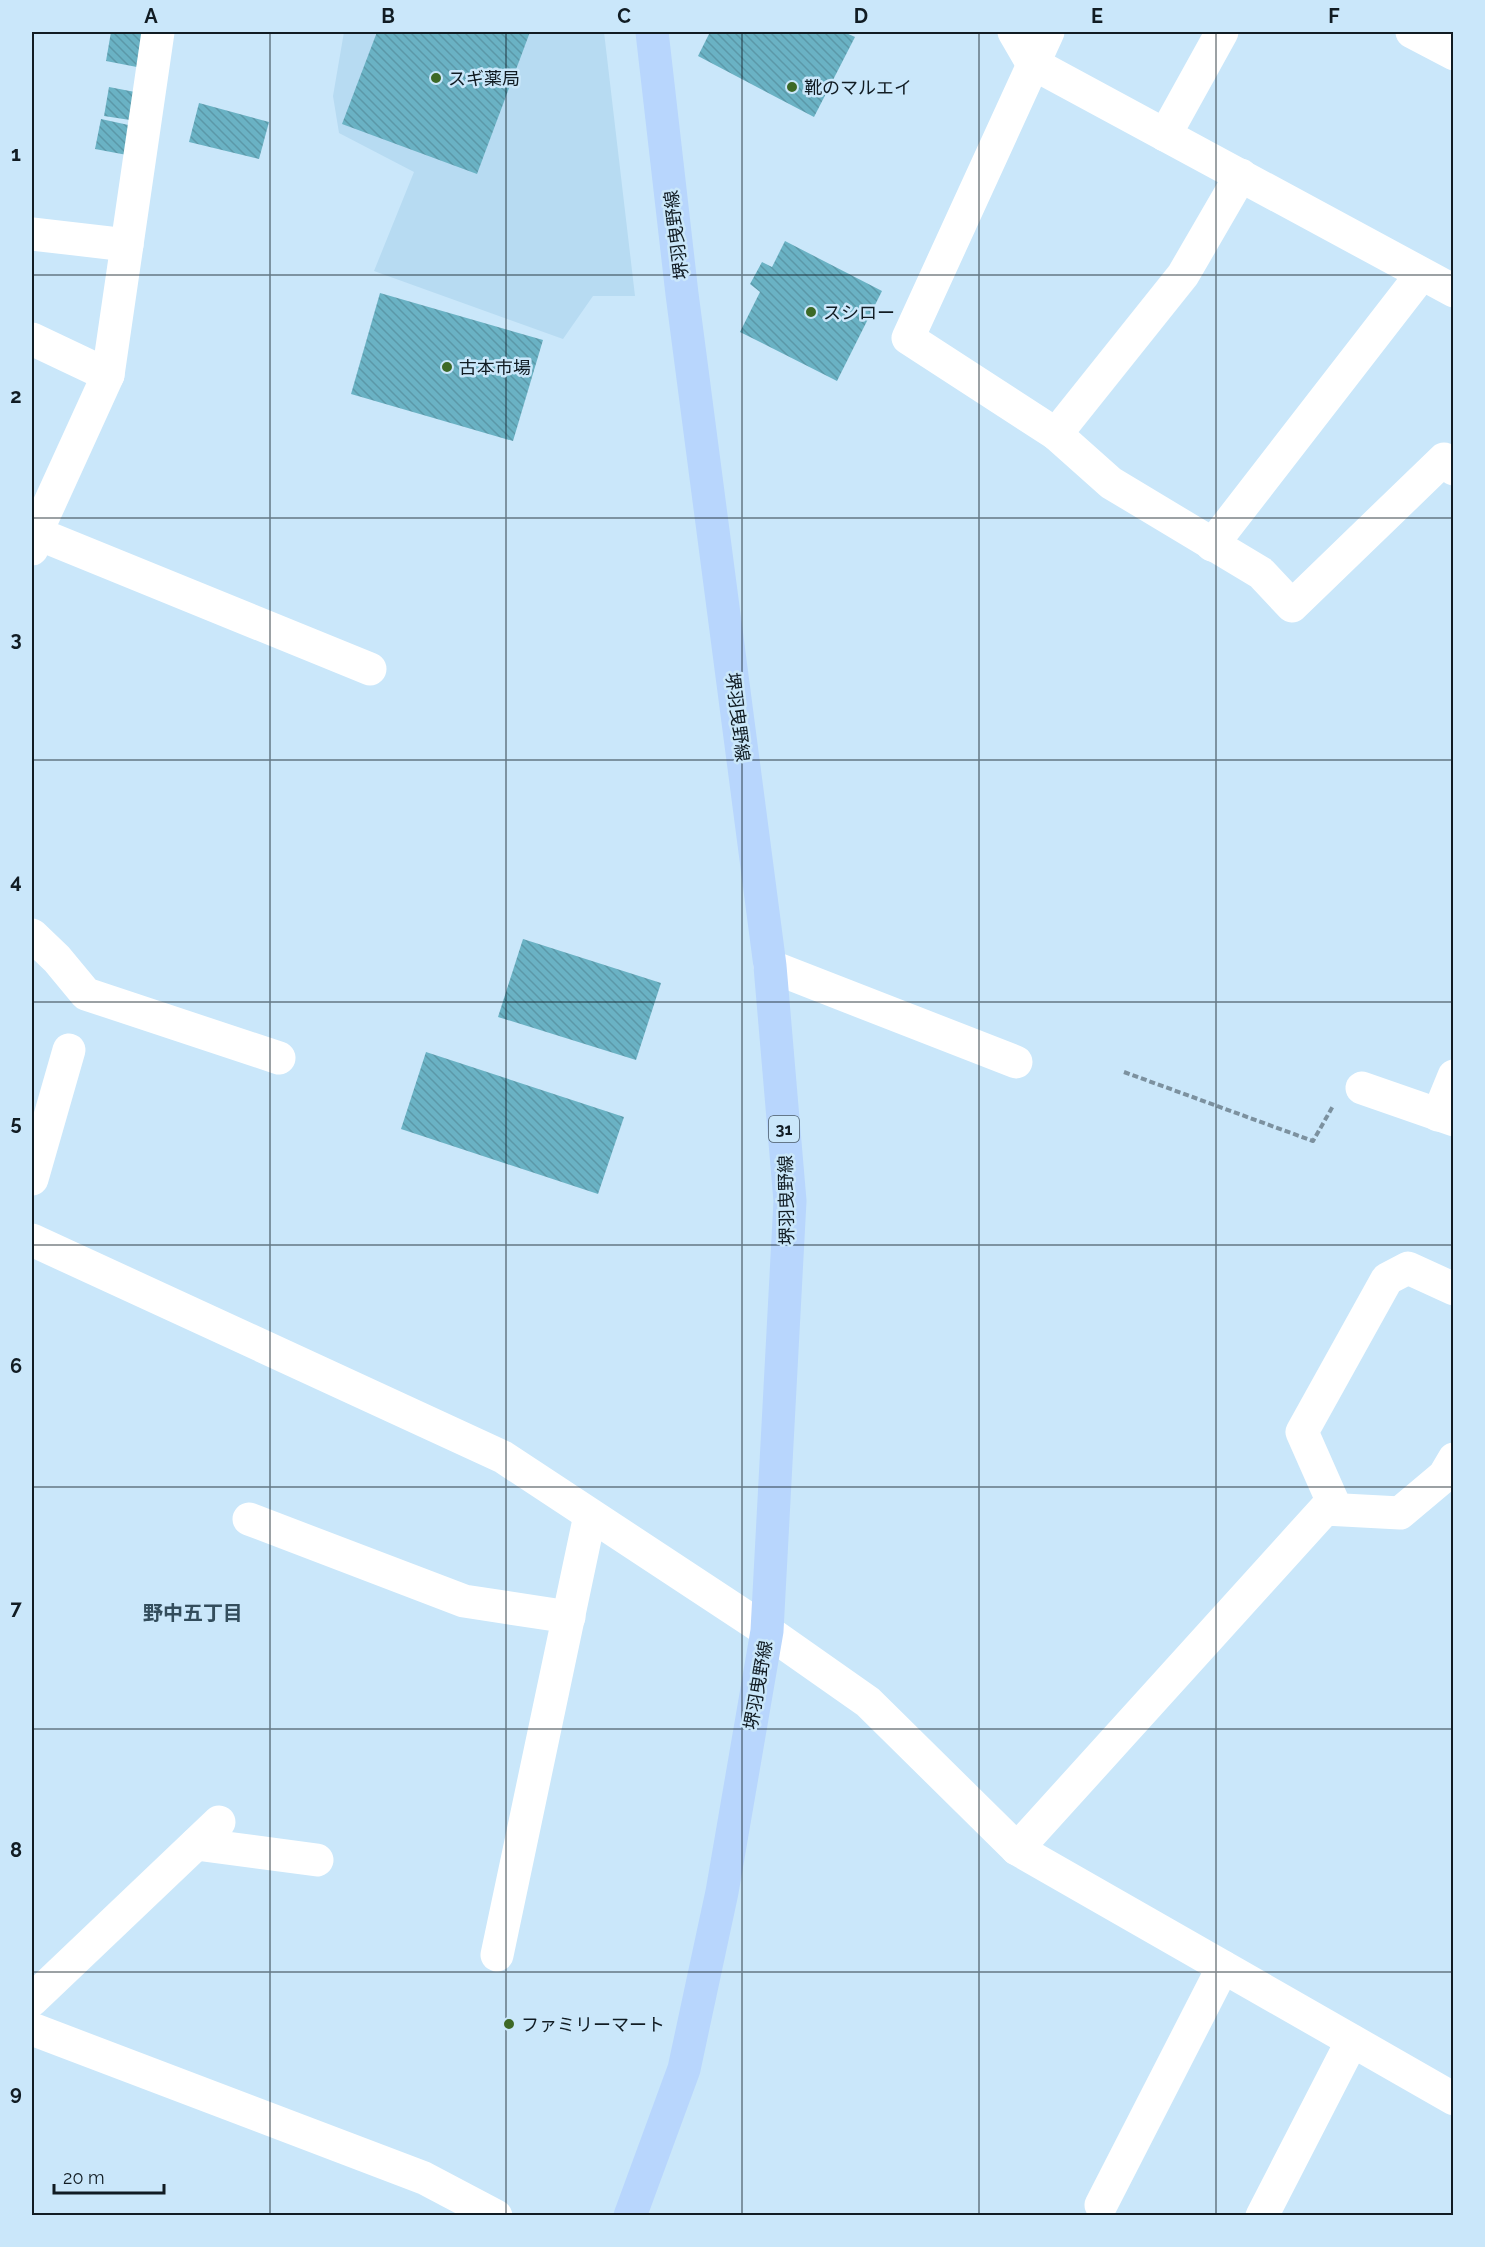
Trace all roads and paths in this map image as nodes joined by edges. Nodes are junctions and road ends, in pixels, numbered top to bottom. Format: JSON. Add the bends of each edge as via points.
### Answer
{"nodes":[{"id":1,"x":158,"y":32,"type":"edge"},
{"id":2,"x":652,"y":32,"type":"edge"},
{"id":3,"x":1014,"y":32,"type":"edge"},
{"id":4,"x":1048,"y":32,"type":"edge"},
{"id":5,"x":1222,"y":32,"type":"edge"},
{"id":6,"x":1412,"y":32,"type":"edge"},
{"id":7,"x":1454,"y":54,"type":"edge"},
{"id":8,"x":1032,"y":63,"type":"junction"},
{"id":9,"x":1165,"y":135,"type":"junction"},
{"id":10,"x":1240,"y":175,"type":"junction"},
{"id":11,"x":32,"y":234,"type":"edge"},
{"id":12,"x":127,"y":244,"type":"junction"},
{"id":13,"x":1421,"y":275,"type":"junction"},
{"id":14,"x":1454,"y":291,"type":"edge"},
{"id":15,"x":32,"y":339,"type":"edge"},
{"id":16,"x":108,"y":375,"type":"junction"},
{"id":17,"x":1056,"y":434,"type":"junction"},
{"id":18,"x":1454,"y":469,"type":"edge"},
{"id":19,"x":34,"y":541,"type":"edge"},
{"id":20,"x":1212,"y":545,"type":"junction"},
{"id":21,"x":370,"y":669,"type":"dead end"},
{"id":22,"x":32,"y":935,"type":"edge"},
{"id":23,"x":770,"y":966,"type":"junction"},
{"id":24,"x":69,"y":1050,"type":"dead end"},
{"id":25,"x":279,"y":1058,"type":"dead end"},
{"id":26,"x":1016,"y":1062,"type":"dead end"},
{"id":27,"x":1124,"y":1072,"type":"dead end"},
{"id":28,"x":1454,"y":1076,"type":"edge"},
{"id":29,"x":1362,"y":1088,"type":"joint"},
{"id":30,"x":1446,"y":1118,"type":"edge"},
{"id":31,"x":32,"y":1179,"type":"edge"},
{"id":32,"x":32,"y":1240,"type":"edge"},
{"id":33,"x":1454,"y":1288,"type":"edge"},
{"id":34,"x":1454,"y":1459,"type":"edge"},
{"id":35,"x":1336,"y":1509,"type":"junction"},
{"id":36,"x":591,"y":1515,"type":"junction"},
{"id":37,"x":249,"y":1519,"type":"dead end"},
{"id":38,"x":569,"y":1617,"type":"junction"},
{"id":39,"x":767,"y":1631,"type":"junction"},
{"id":40,"x":1017,"y":1849,"type":"junction"},
{"id":41,"x":317,"y":1860,"type":"dead end"},
{"id":42,"x":496,"y":1955,"type":"dead end"},
{"id":43,"x":1223,"y":1967,"type":"junction"},
{"id":44,"x":32,"y":2000,"type":"edge"},
{"id":45,"x":32,"y":2029,"type":"edge"},
{"id":46,"x":1352,"y":2041,"type":"junction"},
{"id":47,"x":1454,"y":2099,"type":"edge"},
{"id":48,"x":1101,"y":2205,"type":"dead end"},
{"id":49,"x":496,"y":2216,"type":"edge"},
{"id":50,"x":630,"y":2216,"type":"edge"},
{"id":51,"x":1262,"y":2216,"type":"edge"}],
"edges":[{"from":1,"to":12,"type":"street"},
{"from":2,"to":23,"type":"main road","name":"堺羽曳野線","number":"31","via":[[682,294]]},
{"from":3,"to":8,"type":"street"},
{"from":4,"to":8,"type":"street"},
{"from":5,"to":9,"type":"street"},
{"from":6,"to":7,"type":"street"},
{"from":8,"to":9,"type":"street"},
{"from":8,"to":17,"type":"street","via":[[908,338]]},
{"from":9,"to":10,"type":"street"},
{"from":10,"to":13,"type":"street"},
{"from":10,"to":17,"type":"street","via":[[1183,275]]},
{"from":11,"to":12,"type":"street"},
{"from":12,"to":16,"type":"street"},
{"from":13,"to":14,"type":"street"},
{"from":13,"to":20,"type":"street"},
{"from":15,"to":16,"type":"street"},
{"from":16,"to":19,"type":"street"},
{"from":17,"to":20,"type":"street","via":[[1111,483]]},
{"from":18,"to":20,"type":"street","via":[[1444,459],[1292,606],[1261,573]]},
{"from":19,"to":21,"type":"street"},
{"from":22,"to":25,"type":"street","via":[[86,994]]},
{"from":23,"to":26,"type":"street"},
{"from":23,"to":39,"type":"main road","name":"堺羽曳野線","number":"31","via":[[790,1201]]},
{"from":24,"to":31,"type":"street"},
{"from":27,"to":29,"type":"path","via":[[1313,1142],[1342,1090]]},
{"from":28,"to":30,"type":"street"},
{"from":29,"to":30,"type":"street"},
{"from":32,"to":36,"type":"street","via":[[502,1457]]},
{"from":33,"to":35,"type":"street","via":[[1408,1268],[1387,1279],[1302,1432]]},
{"from":34,"to":35,"type":"street","via":[[1444,1476],[1400,1513]]},
{"from":35,"to":40,"type":"street","via":[[1325,1509]]},
{"from":36,"to":38,"type":"street"},
{"from":36,"to":39,"type":"street"},
{"from":37,"to":38,"type":"street","via":[[464,1601]]},
{"from":38,"to":42,"type":"street"},
{"from":39,"to":40,"type":"street","via":[[867,1702]]},
{"from":39,"to":50,"type":"main road","name":"堺羽曳野線","number":"31","via":[[723,1892],[684,2068]]},
{"from":40,"to":43,"type":"street"},
{"from":41,"to":44,"type":"street","via":[[207,1833]]},
{"from":43,"to":46,"type":"street"},
{"from":43,"to":48,"type":"street"},
{"from":45,"to":49,"type":"street","via":[[424,2178]]},
{"from":46,"to":47,"type":"street"},
{"from":46,"to":51,"type":"street"}]}
